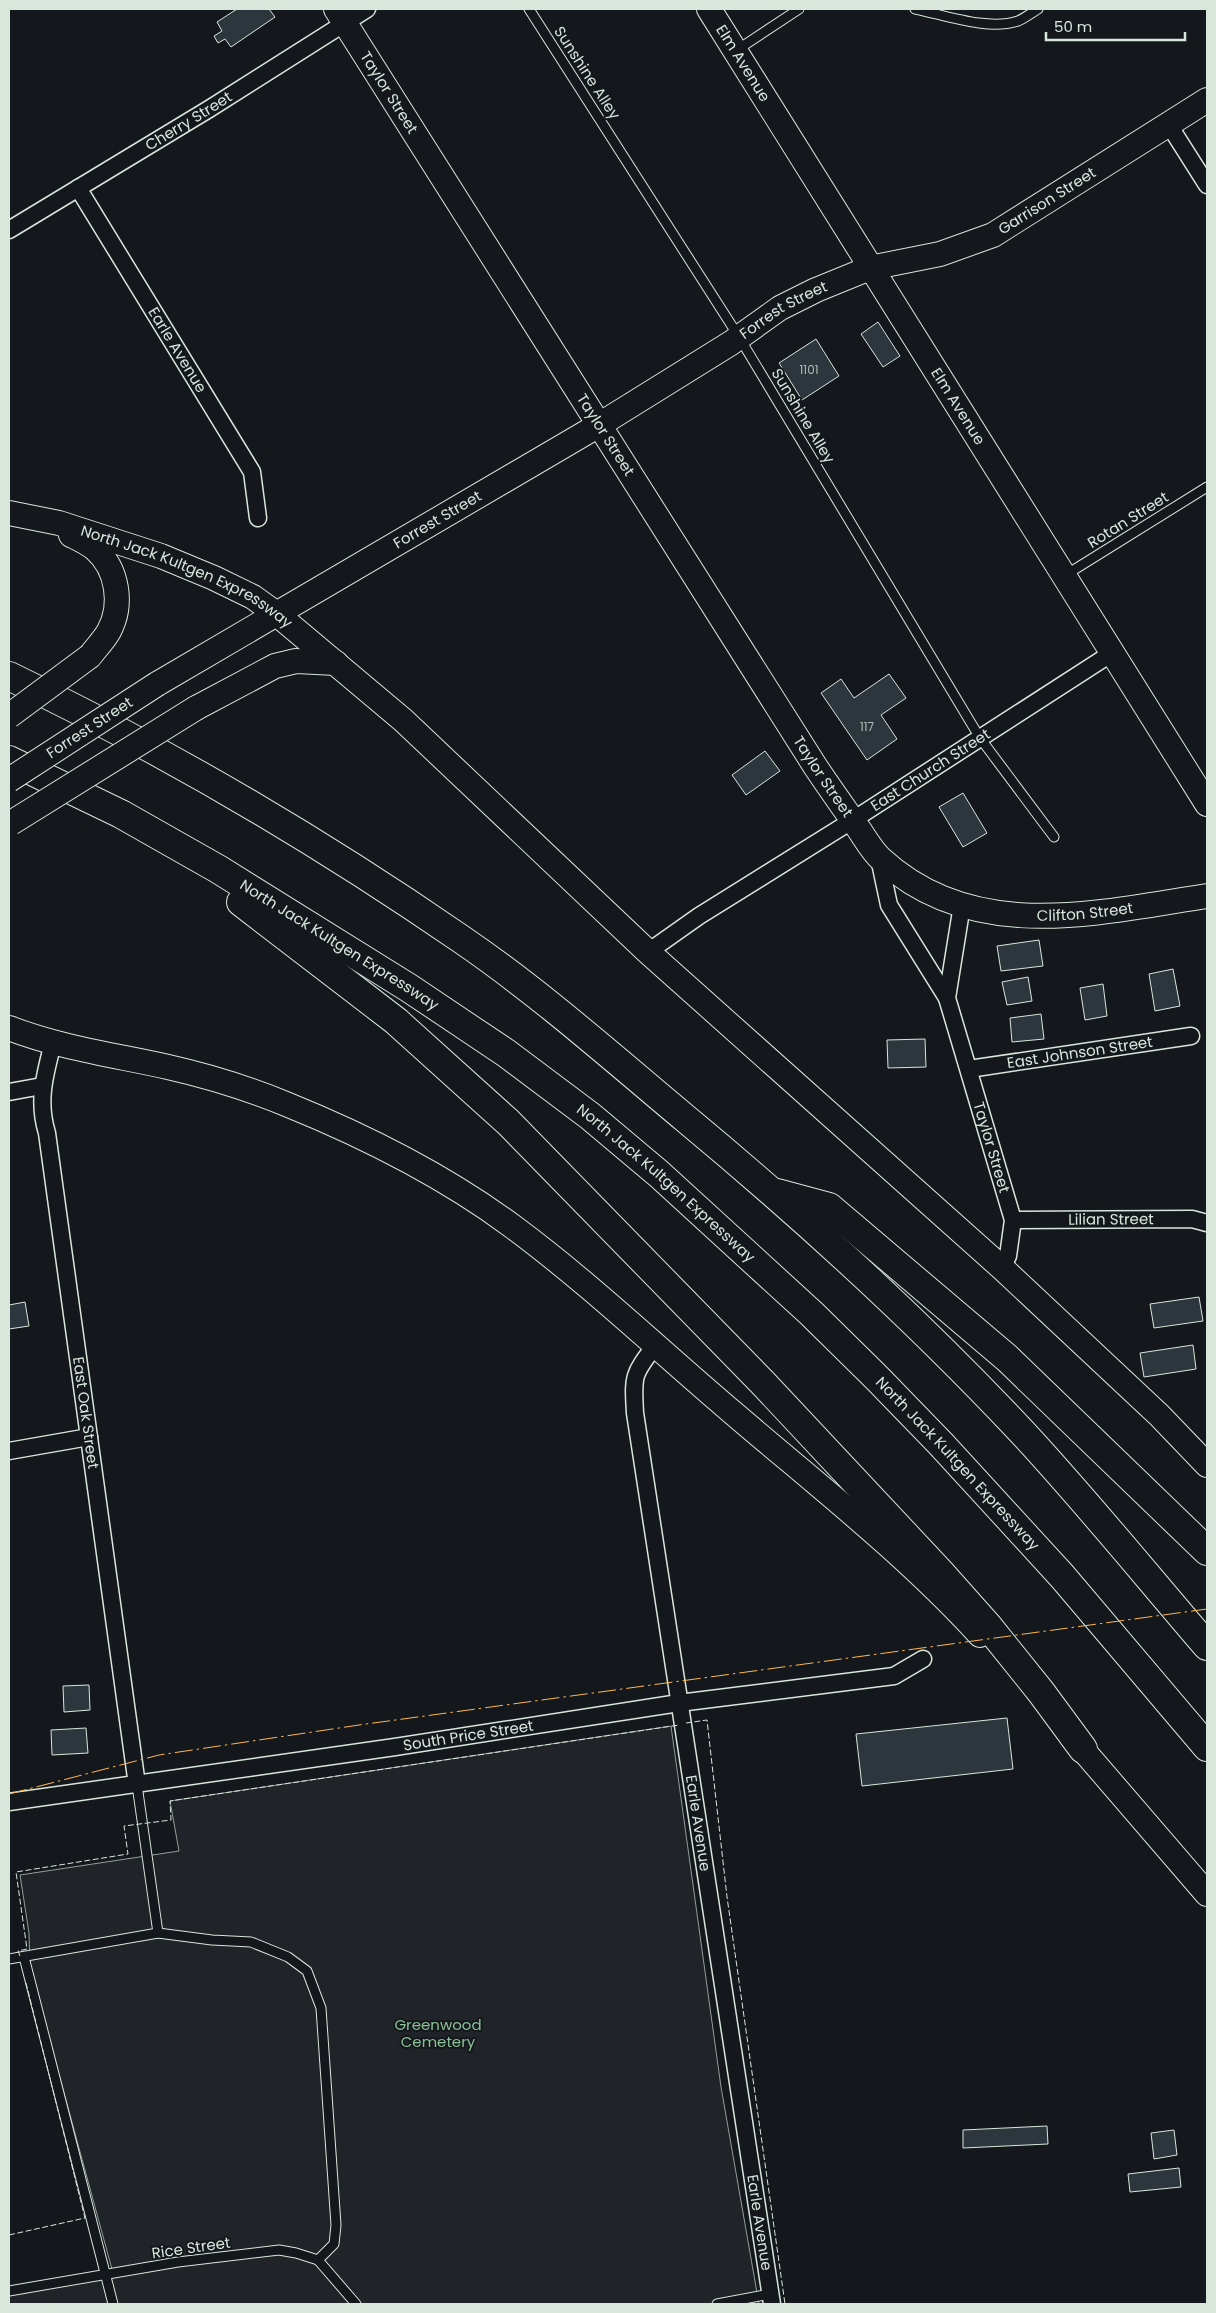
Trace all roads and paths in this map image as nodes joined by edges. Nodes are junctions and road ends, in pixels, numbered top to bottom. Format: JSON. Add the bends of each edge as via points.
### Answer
{"nodes":[{"id":1,"x":367,"y":9,"type":"edge"},
{"id":2,"x":529,"y":9,"type":"edge"},
{"id":3,"x":710,"y":9,"type":"edge"},
{"id":4,"x":799,"y":9,"type":"edge"},
{"id":5,"x":915,"y":9,"type":"edge"},
{"id":6,"x":1038,"y":9,"type":"edge"},
{"id":7,"x":341,"y":16,"type":"edge"},
{"id":8,"x":735,"y":50,"type":"junction"},
{"id":9,"x":1207,"y":100,"type":"edge"},
{"id":10,"x":1169,"y":125,"type":"junction"},
{"id":11,"x":1207,"y":185,"type":"edge"},
{"id":12,"x":78,"y":188,"type":"junction"},
{"id":13,"x":9,"y":230,"type":"edge"},
{"id":14,"x":870,"y":268,"type":"junction"},
{"id":15,"x":739,"y":337,"type":"junction"},
{"id":16,"x":599,"y":425,"type":"junction"},
{"id":17,"x":1207,"y":487,"type":"edge"},
{"id":18,"x":9,"y":513,"type":"edge"},
{"id":19,"x":258,"y":518,"type":"dead end"},
{"id":20,"x":45,"y":520,"type":"junction"},
{"id":21,"x":1064,"y":576,"type":"junction"},
{"id":22,"x":278,"y":615,"type":"junction"},
{"id":23,"x":1112,"y":653,"type":"junction"},
{"id":24,"x":336,"y":663,"type":"junction"},
{"id":25,"x":9,"y":676,"type":"edge"},
{"id":26,"x":9,"y":716,"type":"edge"},
{"id":27,"x":980,"y":738,"type":"junction"},
{"id":28,"x":9,"y":760,"type":"edge"},
{"id":29,"x":9,"y":780,"type":"edge"},
{"id":30,"x":1207,"y":804,"type":"edge"},
{"id":31,"x":120,"y":814,"type":"junction"},
{"id":32,"x":853,"y":820,"type":"junction"},
{"id":33,"x":10,"y":824,"type":"edge"},
{"id":34,"x":1054,"y":837,"type":"dead end"},
{"id":35,"x":879,"y":858,"type":"junction"},
{"id":36,"x":1207,"y":896,"type":"edge"},
{"id":37,"x":962,"y":905,"type":"junction"},
{"id":38,"x":648,"y":952,"type":"junction"},
{"id":39,"x":947,"y":998,"type":"junction"},
{"id":40,"x":9,"y":1028,"type":"edge"},
{"id":41,"x":1192,"y":1036,"type":"dead end"},
{"id":42,"x":53,"y":1043,"type":"junction"},
{"id":43,"x":969,"y":1069,"type":"junction"},
{"id":44,"x":42,"y":1086,"type":"junction"},
{"id":45,"x":9,"y":1092,"type":"edge"},
{"id":46,"x":773,"y":1192,"type":"junction"},
{"id":47,"x":1013,"y":1220,"type":"junction"},
{"id":48,"x":1207,"y":1224,"type":"edge"},
{"id":49,"x":1002,"y":1268,"type":"junction"},
{"id":50,"x":655,"y":1346,"type":"junction"},
{"id":51,"x":89,"y":1437,"type":"junction"},
{"id":52,"x":9,"y":1451,"type":"edge"},
{"id":53,"x":1207,"y":1465,"type":"edge"},
{"id":54,"x":1207,"y":1551,"type":"edge"},
{"id":55,"x":1207,"y":1646,"type":"edge"},
{"id":56,"x":923,"y":1659,"type":"dead end"},
{"id":57,"x":679,"y":1703,"type":"junction"},
{"id":58,"x":1207,"y":1747,"type":"edge"},
{"id":59,"x":1083,"y":1749,"type":"junction"},
{"id":60,"x":137,"y":1785,"type":"junction"},
{"id":61,"x":9,"y":1802,"type":"edge"},
{"id":62,"x":1207,"y":1894,"type":"edge"},
{"id":63,"x":158,"y":1933,"type":"junction"},
{"id":64,"x":24,"y":1957,"type":"junction"},
{"id":65,"x":9,"y":1959,"type":"edge"},
{"id":66,"x":318,"y":2260,"type":"junction"},
{"id":67,"x":105,"y":2274,"type":"junction"},
{"id":68,"x":9,"y":2291,"type":"edge"},
{"id":69,"x":771,"y":2299,"type":"edge"},
{"id":70,"x":113,"y":2304,"type":"edge"},
{"id":71,"x":356,"y":2304,"type":"edge"},
{"id":72,"x":717,"y":2304,"type":"edge"}],
"edges":[{"from":1,"to":7,"type":"street","name":"Cherry Street"},
{"from":2,"to":15,"type":"lane","name":"Sunshine Alley"},
{"from":3,"to":8,"type":"main road","name":"Elm Avenue"},
{"from":4,"to":8,"type":"lane"},
{"from":5,"to":6,"type":"lane","via":[[990,24],[1019,20]]},
{"from":7,"to":12,"type":"street","name":"Cherry Street","via":[[209,109]]},
{"from":7,"to":16,"type":"main road","name":"Taylor Street"},
{"from":8,"to":14,"type":"main road","name":"Elm Avenue"},
{"from":9,"to":10,"type":"main road","name":"Garrison Street"},
{"from":10,"to":11,"type":"street"},
{"from":10,"to":14,"type":"main road","name":"Garrison Street","via":[[993,234],[940,254]]},
{"from":12,"to":13,"type":"street","name":"Cherry Street"},
{"from":12,"to":19,"type":"street","name":"Earle Avenue","via":[[252,472]]},
{"from":14,"to":15,"type":"main road","name":"Forrest Street","via":[[789,303]]},
{"from":14,"to":21,"type":"main road","name":"Elm Avenue"},
{"from":15,"to":16,"type":"main road","name":"Forrest Street"},
{"from":15,"to":27,"type":"lane","name":"Sunshine Alley"},
{"from":16,"to":22,"type":"main road","name":"Forrest Street"},
{"from":16,"to":32,"type":"main road","name":"Taylor Street","via":[[814,766]]},
{"from":17,"to":21,"type":"lane","name":"Rotan Street"},
{"from":18,"to":20,"type":"main road","name":"North Jack Kultgen Expressway"},
{"from":20,"to":22,"type":"main road","name":"North Jack Kultgen Expressway","via":[[133,546],[214,578],[253,597]]},
{"from":20,"to":26,"type":"main road","bridge":true,"via":[[95,549],[109,568],[117,591],[116,612],[108,632],[90,656]]},
{"from":21,"to":23,"type":"main road","name":"Elm Avenue"},
{"from":22,"to":24,"type":"main road","name":"North Jack Kultgen Expressway"},
{"from":22,"to":29,"type":"main road","name":"Forrest Street","bridge":true,"via":[[157,684]]},
{"from":23,"to":27,"type":"street","name":"East Church Street"},
{"from":23,"to":30,"type":"main road","name":"Elm Avenue"},
{"from":24,"to":33,"type":"main road","bridge":true,"via":[[296,661],[275,666],[196,708]]},
{"from":24,"to":38,"type":"main road","name":"North Jack Kultgen Expressway","via":[[403,720]]},
{"from":25,"to":46,"type":"highway","via":[[206,779],[319,846],[463,940],[572,1025]]},
{"from":27,"to":32,"type":"street","name":"East Church Street"},
{"from":27,"to":34,"type":"lane","name":"Sunshine Alley"},
{"from":28,"to":31,"type":"highway","name":"North Jack Kultgen Expressway"},
{"from":31,"to":58,"type":"highway","name":"North Jack Kultgen Expressway","via":[[218,869],[506,1053],[590,1116],[659,1174],[812,1314],[941,1444],[1062,1576]]},
{"from":31,"to":59,"type":"highway","via":[[396,1021],[508,1122],[764,1384],[940,1572],[1000,1641]]},
{"from":32,"to":35,"type":"main road","name":"Taylor Street"},
{"from":32,"to":38,"type":"street","name":"East Church Street","via":[[699,916]]},
{"from":35,"to":37,"type":"main road","name":"Taylor Street","via":[[931,893]]},
{"from":35,"to":39,"type":"street","name":"Taylor Street","via":[[889,905]]},
{"from":36,"to":37,"type":"main road","name":"Clifton Street","via":[[1106,912],[1049,917],[990,913]]},
{"from":37,"to":39,"type":"street","name":"Taylor Street"},
{"from":38,"to":49,"type":"main road","name":"North Jack Kultgen Expressway"},
{"from":39,"to":43,"type":"street","name":"Taylor Street"},
{"from":40,"to":42,"type":"main road"},
{"from":41,"to":43,"type":"street","name":"East Johnson Street"},
{"from":42,"to":44,"type":"street","name":"East Oak Street"},
{"from":42,"to":50,"type":"main road","via":[[222,1080],[368,1140],[435,1175],[511,1224],[579,1278]]},
{"from":43,"to":47,"type":"street","name":"Taylor Street"},
{"from":44,"to":45,"type":"street"},
{"from":44,"to":51,"type":"street","name":"East Oak Street","via":[[43,1121]]},
{"from":46,"to":54,"type":"highway","via":[[829,1207],[1007,1358]]},
{"from":46,"to":55,"type":"highway","via":[[903,1313],[1023,1433]]},
{"from":47,"to":48,"type":"street","name":"Lilian Street","via":[[1192,1219]]},
{"from":47,"to":49,"type":"street","name":"Taylor Street","via":[[1008,1256]]},
{"from":49,"to":53,"type":"main road","name":"North Jack Kultgen Expressway"},
{"from":50,"to":57,"type":"street","name":"Earle Avenue","via":[[637,1369],[635,1413]]},
{"from":50,"to":59,"type":"main road","via":[[910,1566],[971,1626]]},
{"from":51,"to":52,"type":"street"},
{"from":51,"to":60,"type":"street","name":"East Oak Street"},
{"from":56,"to":57,"type":"street","name":"South Price Street","via":[[894,1676]]},
{"from":57,"to":60,"type":"street","name":"South Price Street"},
{"from":57,"to":69,"type":"street","name":"Earle Avenue"},
{"from":59,"to":62,"type":"main road"},
{"from":60,"to":61,"type":"street","name":"South Price Street"},
{"from":60,"to":63,"type":"lane"},
{"from":63,"to":64,"type":"lane"},
{"from":63,"to":66,"type":"lane","via":[[251,1942],[288,1957],[307,1971],[321,2008],[336,2225],[334,2244]]},
{"from":64,"to":65,"type":"lane"},
{"from":64,"to":67,"type":"lane"},
{"from":66,"to":67,"type":"lane","name":"Rice Street","via":[[279,2250]]},
{"from":66,"to":71,"type":"lane"},
{"from":67,"to":68,"type":"lane","name":"Rice Street"},
{"from":67,"to":70,"type":"lane"},
{"from":69,"to":72,"type":"lane"}]}
